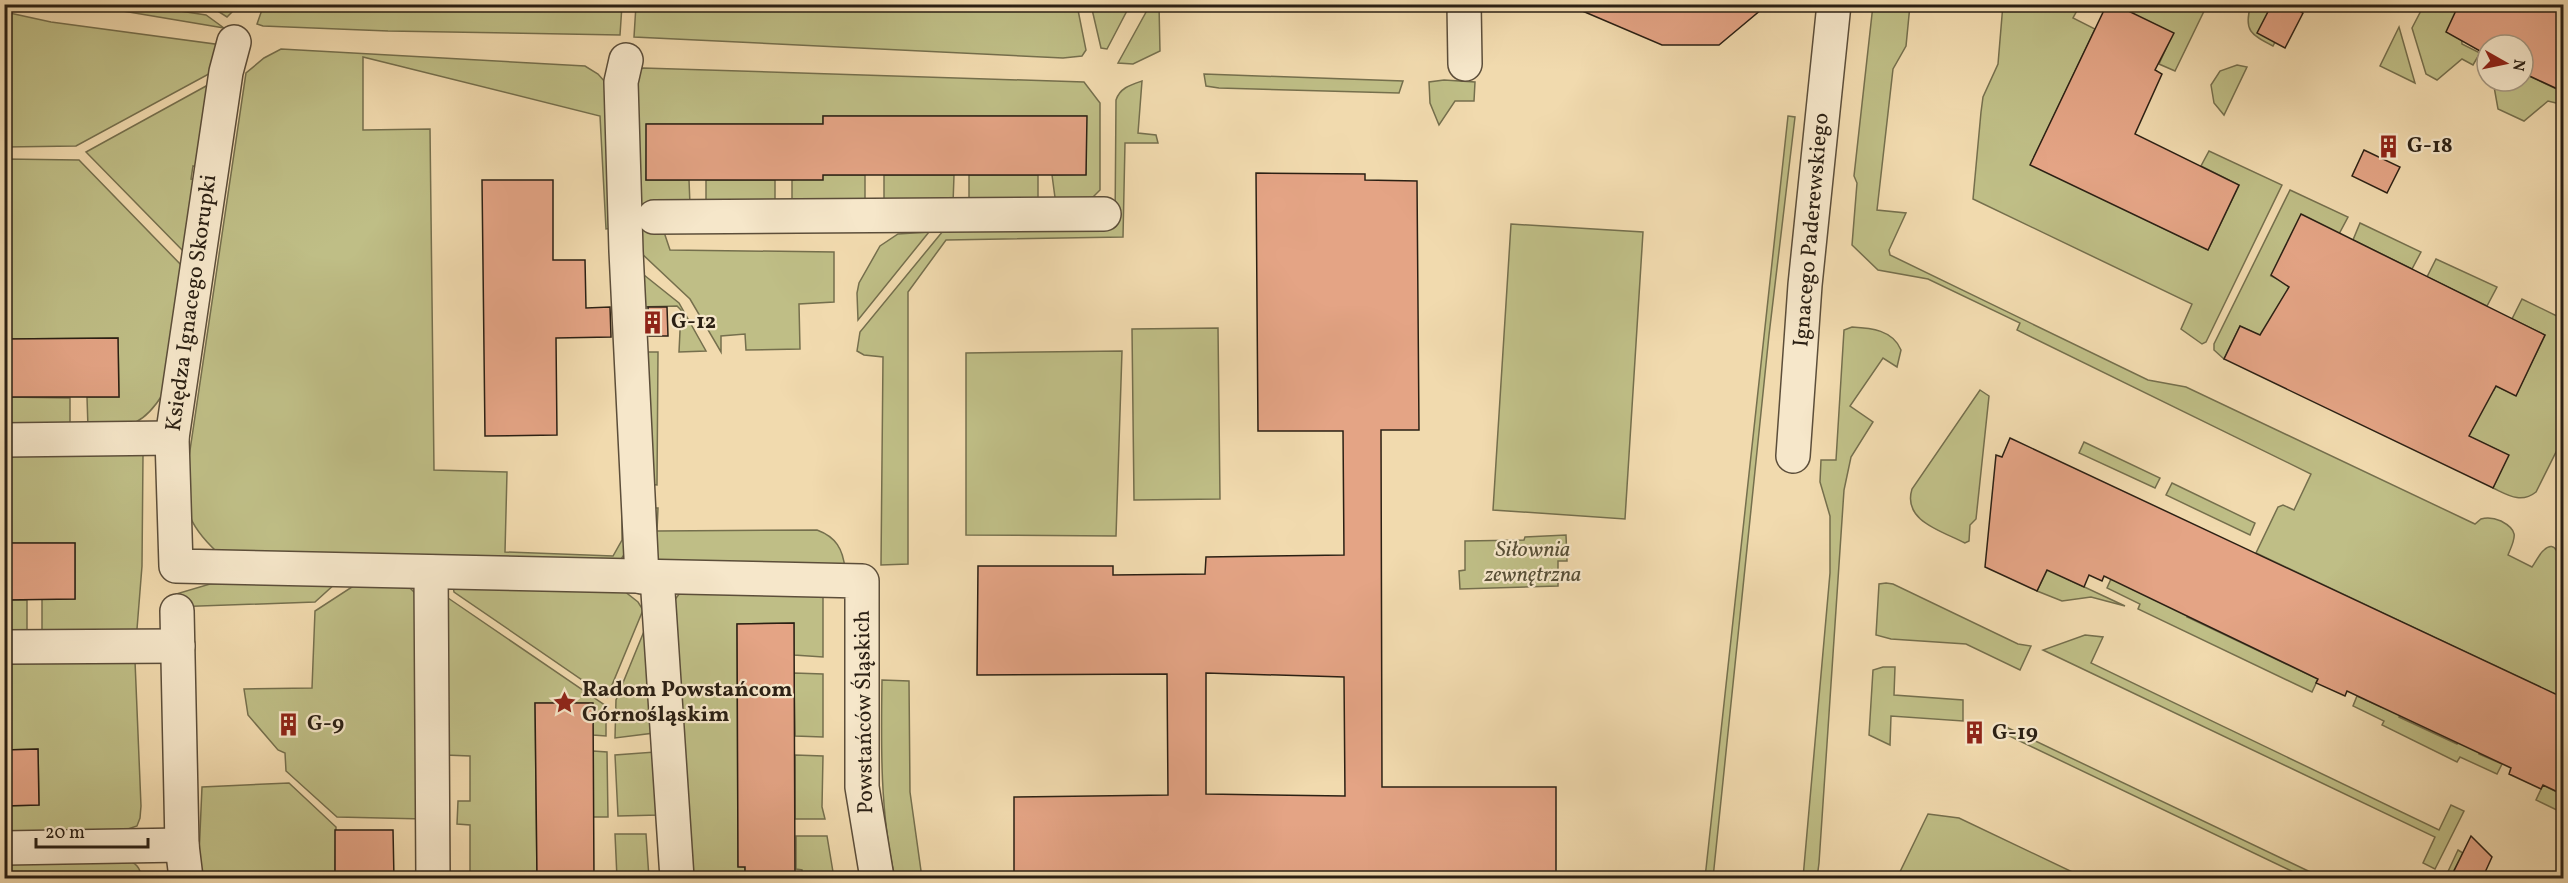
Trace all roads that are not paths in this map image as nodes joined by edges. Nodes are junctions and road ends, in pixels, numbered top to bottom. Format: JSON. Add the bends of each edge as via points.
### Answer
{"nodes":[{"id":1,"x":1464,"y":4,"type":"edge"},
{"id":2,"x":1834,"y":4,"type":"edge"},
{"id":3,"x":234,"y":42,"type":"dead end"},
{"id":4,"x":626,"y":60,"type":"dead end"},
{"id":5,"x":1464,"y":64,"type":"dead end"},
{"id":6,"x":1104,"y":214,"type":"dead end"},
{"id":7,"x":654,"y":217,"type":"dead end"},
{"id":8,"x":172,"y":438,"type":"junction"},
{"id":9,"x":4,"y":440,"type":"edge"},
{"id":10,"x":1793,"y":456,"type":"dead end"},
{"id":11,"x":431,"y":572,"type":"junction"},
{"id":12,"x":650,"y":577,"type":"junction"},
{"id":13,"x":177,"y":611,"type":"dead end"},
{"id":14,"x":178,"y":646,"type":"junction"},
{"id":15,"x":4,"y":647,"type":"edge"},
{"id":16,"x":182,"y":845,"type":"junction"},
{"id":17,"x":4,"y":848,"type":"edge"},
{"id":18,"x":186,"y":879,"type":"edge"},
{"id":19,"x":433,"y":879,"type":"edge"},
{"id":20,"x":677,"y":879,"type":"edge"},
{"id":21,"x":877,"y":879,"type":"edge"}],
"edges":[{"from":1,"to":5,"type":"street"},
{"from":2,"to":10,"type":"street","name":"Ignacego Paderewskiego","via":[[1807,261]]},
{"from":3,"to":8,"type":"street","name":"Księdza Ignacego Skorupki","via":[[226,72]]},
{"from":4,"to":12,"type":"street","via":[[621,82],[626,250]]},
{"from":6,"to":7,"type":"street"},
{"from":8,"to":9,"type":"street"},
{"from":8,"to":11,"type":"street","name":"Księdza Ignacego Skorupki","via":[[176,566]]},
{"from":11,"to":12,"type":"street"},
{"from":11,"to":19,"type":"street"},
{"from":12,"to":20,"type":"street"},
{"from":12,"to":21,"type":"street","name":"Powstańców Śląskich","via":[[862,581],[862,787]]},
{"from":13,"to":14,"type":"street"},
{"from":14,"to":15,"type":"street"},
{"from":14,"to":16,"type":"street"},
{"from":16,"to":17,"type":"street"},
{"from":16,"to":18,"type":"street"}]}
